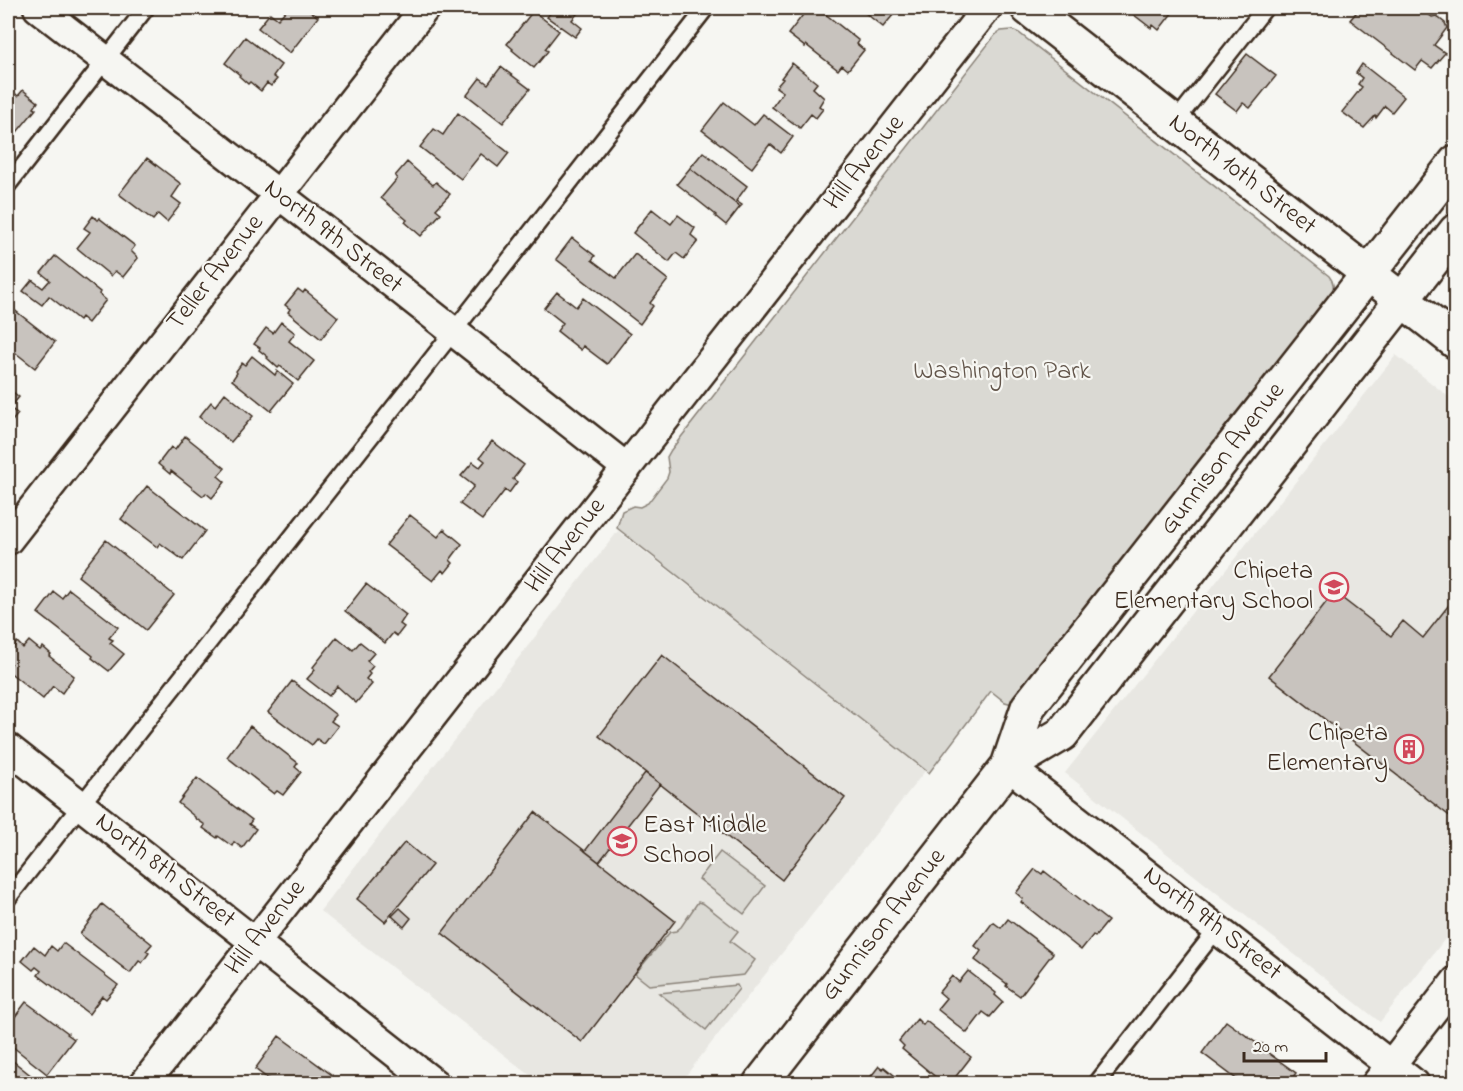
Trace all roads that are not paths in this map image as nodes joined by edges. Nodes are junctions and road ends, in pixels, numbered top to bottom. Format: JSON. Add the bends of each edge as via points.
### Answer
{"nodes":[{"id":1,"x":38,"y":8,"type":"edge"},
{"id":2,"x":146,"y":8,"type":"edge"},
{"id":3,"x":425,"y":8,"type":"edge"},
{"id":4,"x":706,"y":8,"type":"edge"},
{"id":5,"x":987,"y":8,"type":"edge"},
{"id":6,"x":1028,"y":8,"type":"edge"},
{"id":7,"x":1265,"y":8,"type":"edge"},
{"id":8,"x":105,"y":59,"type":"junction"},
{"id":9,"x":1175,"y":122,"type":"junction"},
{"id":10,"x":1455,"y":162,"type":"edge"},
{"id":11,"x":8,"y":185,"type":"edge"},
{"id":12,"x":278,"y":194,"type":"junction"},
{"id":13,"x":1455,"y":231,"type":"edge"},
{"id":14,"x":1368,"y":274,"type":"junction"},
{"id":15,"x":1402,"y":300,"type":"junction"},
{"id":16,"x":453,"y":332,"type":"junction"},
{"id":17,"x":1455,"y":342,"type":"edge"},
{"id":18,"x":627,"y":468,"type":"junction"},
{"id":19,"x":8,"y":540,"type":"edge"},
{"id":20,"x":8,"y":748,"type":"edge"},
{"id":21,"x":1008,"y":766,"type":"junction"},
{"id":22,"x":80,"y":805,"type":"junction"},
{"id":23,"x":8,"y":898,"type":"edge"},
{"id":24,"x":1217,"y":929,"type":"junction"},
{"id":25,"x":255,"y":942,"type":"junction"},
{"id":26,"x":1455,"y":981,"type":"edge"},
{"id":27,"x":1383,"y":1074,"type":"edge"},
{"id":28,"x":430,"y":1082,"type":"edge"},
{"id":29,"x":144,"y":1083,"type":"edge"},
{"id":30,"x":759,"y":1083,"type":"edge"},
{"id":31,"x":1096,"y":1083,"type":"edge"},
{"id":32,"x":1415,"y":1083,"type":"edge"}],
"edges":[{"from":1,"to":8,"type":"street","name":"North 9th Street"},
{"from":2,"to":8,"type":"lane"},
{"from":3,"to":12,"type":"street","name":"Teller Avenue"},
{"from":4,"to":16,"type":"lane"},
{"from":5,"to":18,"type":"street","name":"Hill Avenue"},
{"from":6,"to":9,"type":"street","name":"North 10th Street"},
{"from":7,"to":9,"type":"lane"},
{"from":8,"to":11,"type":"lane"},
{"from":8,"to":12,"type":"street","name":"North 9th Street"},
{"from":9,"to":14,"type":"street","name":"North 10th Street"},
{"from":10,"to":14,"type":"street","name":"Gunnison Avenue"},
{"from":12,"to":16,"type":"street","name":"North 9th Street"},
{"from":12,"to":19,"type":"street","name":"Teller Avenue"},
{"from":13,"to":15,"type":"street","name":"Gunnison Avenue"},
{"from":14,"to":15,"type":"street","name":"North 10th Street"},
{"from":14,"to":21,"type":"street","name":"Gunnison Avenue","via":[[1028,707]]},
{"from":15,"to":17,"type":"street","name":"North 10th Street"},
{"from":15,"to":21,"type":"street","name":"Gunnison Avenue","via":[[1062,734]]},
{"from":16,"to":18,"type":"street","name":"North 9th Street"},
{"from":16,"to":22,"type":"lane"},
{"from":18,"to":25,"type":"street","name":"Hill Avenue"},
{"from":20,"to":22,"type":"street","name":"North 8th Street"},
{"from":21,"to":24,"type":"street","name":"North 9th Street"},
{"from":21,"to":30,"type":"street","name":"Gunnison Avenue"},
{"from":22,"to":23,"type":"lane"},
{"from":22,"to":25,"type":"street","name":"North 8th Street"},
{"from":24,"to":27,"type":"street","name":"North 9th Street"},
{"from":24,"to":31,"type":"lane"},
{"from":25,"to":28,"type":"street","name":"North 8th Street"},
{"from":25,"to":29,"type":"street","name":"Hill Avenue"},
{"from":26,"to":27,"type":"street"},
{"from":27,"to":32,"type":"street","name":"North 9th Street"}]}
